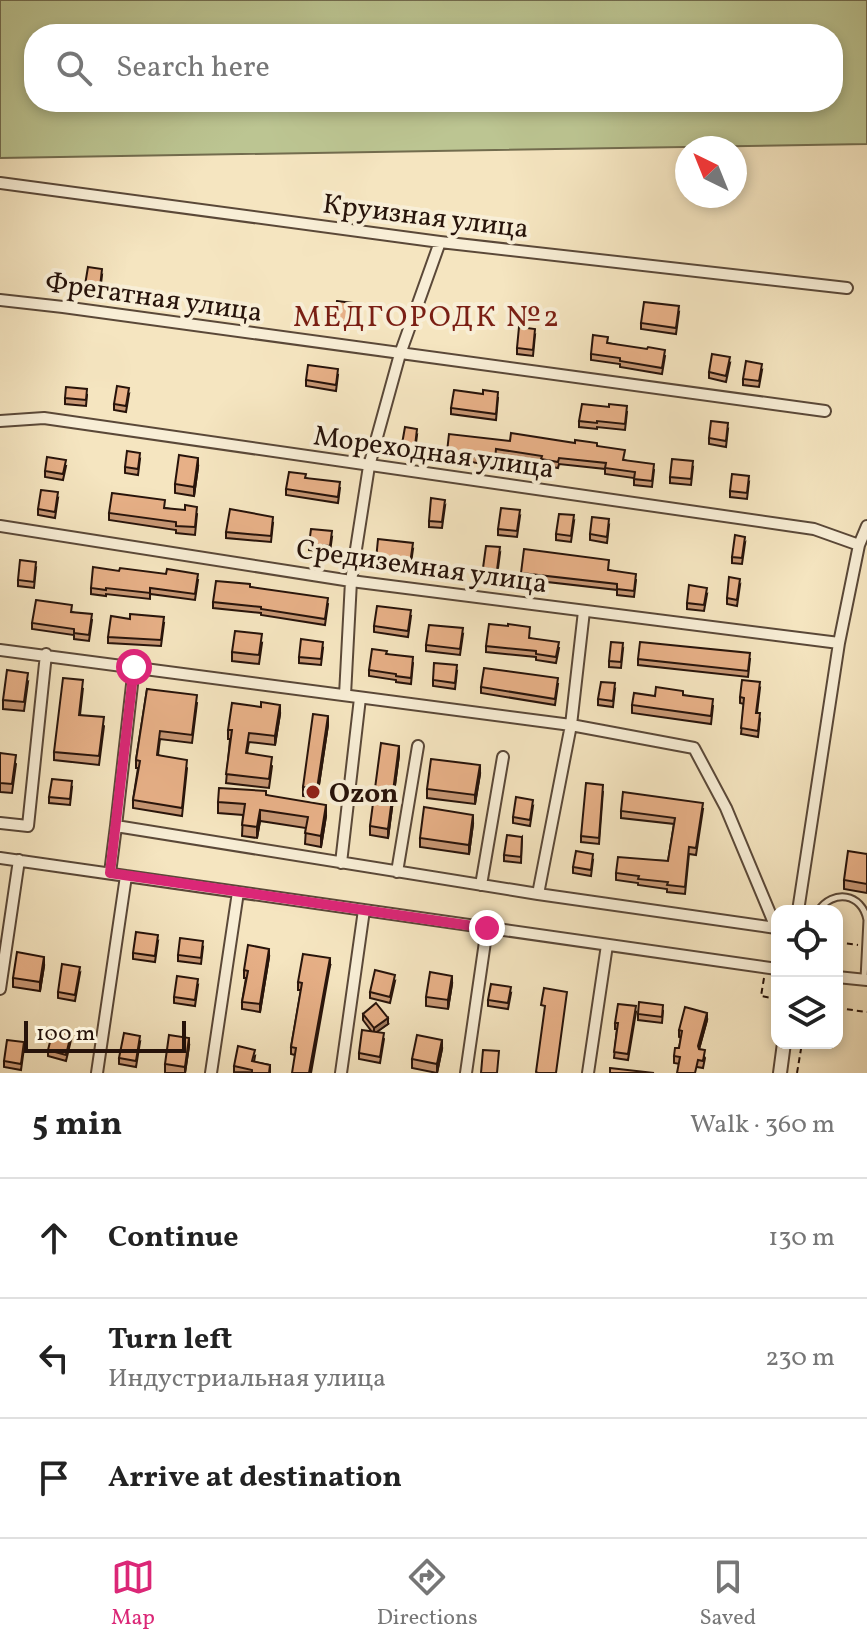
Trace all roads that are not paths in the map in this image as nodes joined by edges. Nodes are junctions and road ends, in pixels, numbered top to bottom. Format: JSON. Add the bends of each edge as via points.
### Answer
{"nodes":[{"id":1,"x":0,"y":183,"type":"edge"},
{"id":2,"x":440,"y":242,"type":"junction"},
{"id":3,"x":847,"y":288,"type":"dead end"},
{"id":4,"x":0,"y":300,"type":"edge"},
{"id":5,"x":400,"y":354,"type":"junction"},
{"id":6,"x":825,"y":411,"type":"dead end"},
{"id":7,"x":0,"y":421,"type":"edge"},
{"id":8,"x":369,"y":466,"type":"junction"},
{"id":9,"x":0,"y":526,"type":"edge"},
{"id":10,"x":867,"y":526,"type":"edge"},
{"id":11,"x":859,"y":545,"type":"junction"},
{"id":12,"x":351,"y":581,"type":"junction"},
{"id":13,"x":584,"y":611,"type":"junction"},
{"id":14,"x":839,"y":643,"type":"junction"},
{"id":15,"x":0,"y":650,"type":"edge"},
{"id":16,"x":46,"y":654,"type":"junction"},
{"id":17,"x":134,"y":667,"type":"junction"},
{"id":18,"x":345,"y":695,"type":"junction"},
{"id":19,"x":360,"y":698,"type":"junction"},
{"id":20,"x":571,"y":725,"type":"junction"},
{"id":21,"x":418,"y":746,"type":"dead end"},
{"id":22,"x":503,"y":757,"type":"dead end"},
{"id":23,"x":0,"y":823,"type":"edge"},
{"id":24,"x":116,"y":826,"type":"junction"},
{"id":25,"x":0,"y":858,"type":"edge"},
{"id":26,"x":19,"y":860,"type":"junction"},
{"id":27,"x":341,"y":863,"type":"junction"},
{"id":28,"x":397,"y":872,"type":"junction"},
{"id":29,"x":110,"y":873,"type":"junction"},
{"id":30,"x":126,"y":876,"type":"junction"},
{"id":31,"x":481,"y":885,"type":"junction"},
{"id":32,"x":238,"y":892,"type":"junction"},
{"id":33,"x":538,"y":894,"type":"junction"},
{"id":34,"x":799,"y":905,"type":"edge"},
{"id":35,"x":822,"y":905,"type":"edge"},
{"id":36,"x":364,"y":910,"type":"junction"},
{"id":37,"x":771,"y":917,"type":"edge"},
{"id":38,"x":487,"y":928,"type":"junction"},
{"id":39,"x":771,"y":928,"type":"edge"},
{"id":40,"x":607,"y":945,"type":"junction"},
{"id":41,"x":866,"y":946,"type":"edge"},
{"id":42,"x":771,"y":968,"type":"edge"},
{"id":43,"x":843,"y":978,"type":"edge"},
{"id":44,"x":866,"y":980,"type":"edge"},
{"id":45,"x":0,"y":989,"type":"edge"},
{"id":46,"x":781,"y":1049,"type":"edge"},
{"id":47,"x":97,"y":1073,"type":"edge"},
{"id":48,"x":211,"y":1073,"type":"edge"},
{"id":49,"x":341,"y":1073,"type":"edge"},
{"id":50,"x":466,"y":1073,"type":"edge"},
{"id":51,"x":588,"y":1073,"type":"edge"},
{"id":52,"x":778,"y":1073,"type":"edge"}],
"edges":[{"from":1,"to":2,"type":"street","name":"Круизная улица"},
{"from":2,"to":3,"type":"street","name":"Круизная улица"},
{"from":2,"to":5,"type":"street"},
{"from":4,"to":5,"type":"street","name":"Фрегатная улица"},
{"from":5,"to":6,"type":"street","name":"Фрегатная улица"},
{"from":5,"to":8,"type":"street"},
{"from":7,"to":8,"type":"street","name":"Мореходная улица","via":[[44,418]]},
{"from":8,"to":11,"type":"street","name":"Мореходная улица","via":[[814,529]]},
{"from":8,"to":12,"type":"street"},
{"from":9,"to":12,"type":"street","name":"Средиземная улица"},
{"from":10,"to":11,"type":"street"},
{"from":11,"to":14,"type":"street"},
{"from":12,"to":13,"type":"street","name":"Средиземная улица"},
{"from":12,"to":18,"type":"street"},
{"from":13,"to":14,"type":"street","name":"Средиземная улица"},
{"from":13,"to":20,"type":"street"},
{"from":14,"to":34,"type":"street"},
{"from":15,"to":16,"type":"street"},
{"from":16,"to":17,"type":"street"},
{"from":16,"to":23,"type":"street","via":[[28,826]]},
{"from":17,"to":18,"type":"street"},
{"from":17,"to":24,"type":"street"},
{"from":18,"to":19,"type":"street"},
{"from":19,"to":20,"type":"street"},
{"from":19,"to":27,"type":"street"},
{"from":20,"to":33,"type":"street"},
{"from":20,"to":37,"type":"street","via":[[694,748],[726,808]]},
{"from":21,"to":28,"type":"street"},
{"from":22,"to":31,"type":"street"},
{"from":24,"to":27,"type":"street"},
{"from":24,"to":29,"type":"street"},
{"from":25,"to":26,"type":"street"},
{"from":26,"to":29,"type":"street"},
{"from":26,"to":45,"type":"street"},
{"from":27,"to":28,"type":"street"},
{"from":28,"to":31,"type":"street"},
{"from":29,"to":30,"type":"street"},
{"from":30,"to":32,"type":"street"},
{"from":30,"to":47,"type":"street"},
{"from":31,"to":33,"type":"street"},
{"from":32,"to":36,"type":"street"},
{"from":32,"to":48,"type":"street"},
{"from":33,"to":39,"type":"street"},
{"from":35,"to":41,"type":"lane","via":[[840,897],[866,911]]},
{"from":36,"to":38,"type":"street"},
{"from":36,"to":49,"type":"street"},
{"from":38,"to":40,"type":"street"},
{"from":38,"to":50,"type":"street"},
{"from":40,"to":42,"type":"street"},
{"from":40,"to":51,"type":"street"},
{"from":41,"to":44,"type":"lane"},
{"from":43,"to":44,"type":"street"},
{"from":46,"to":52,"type":"street"}]}
